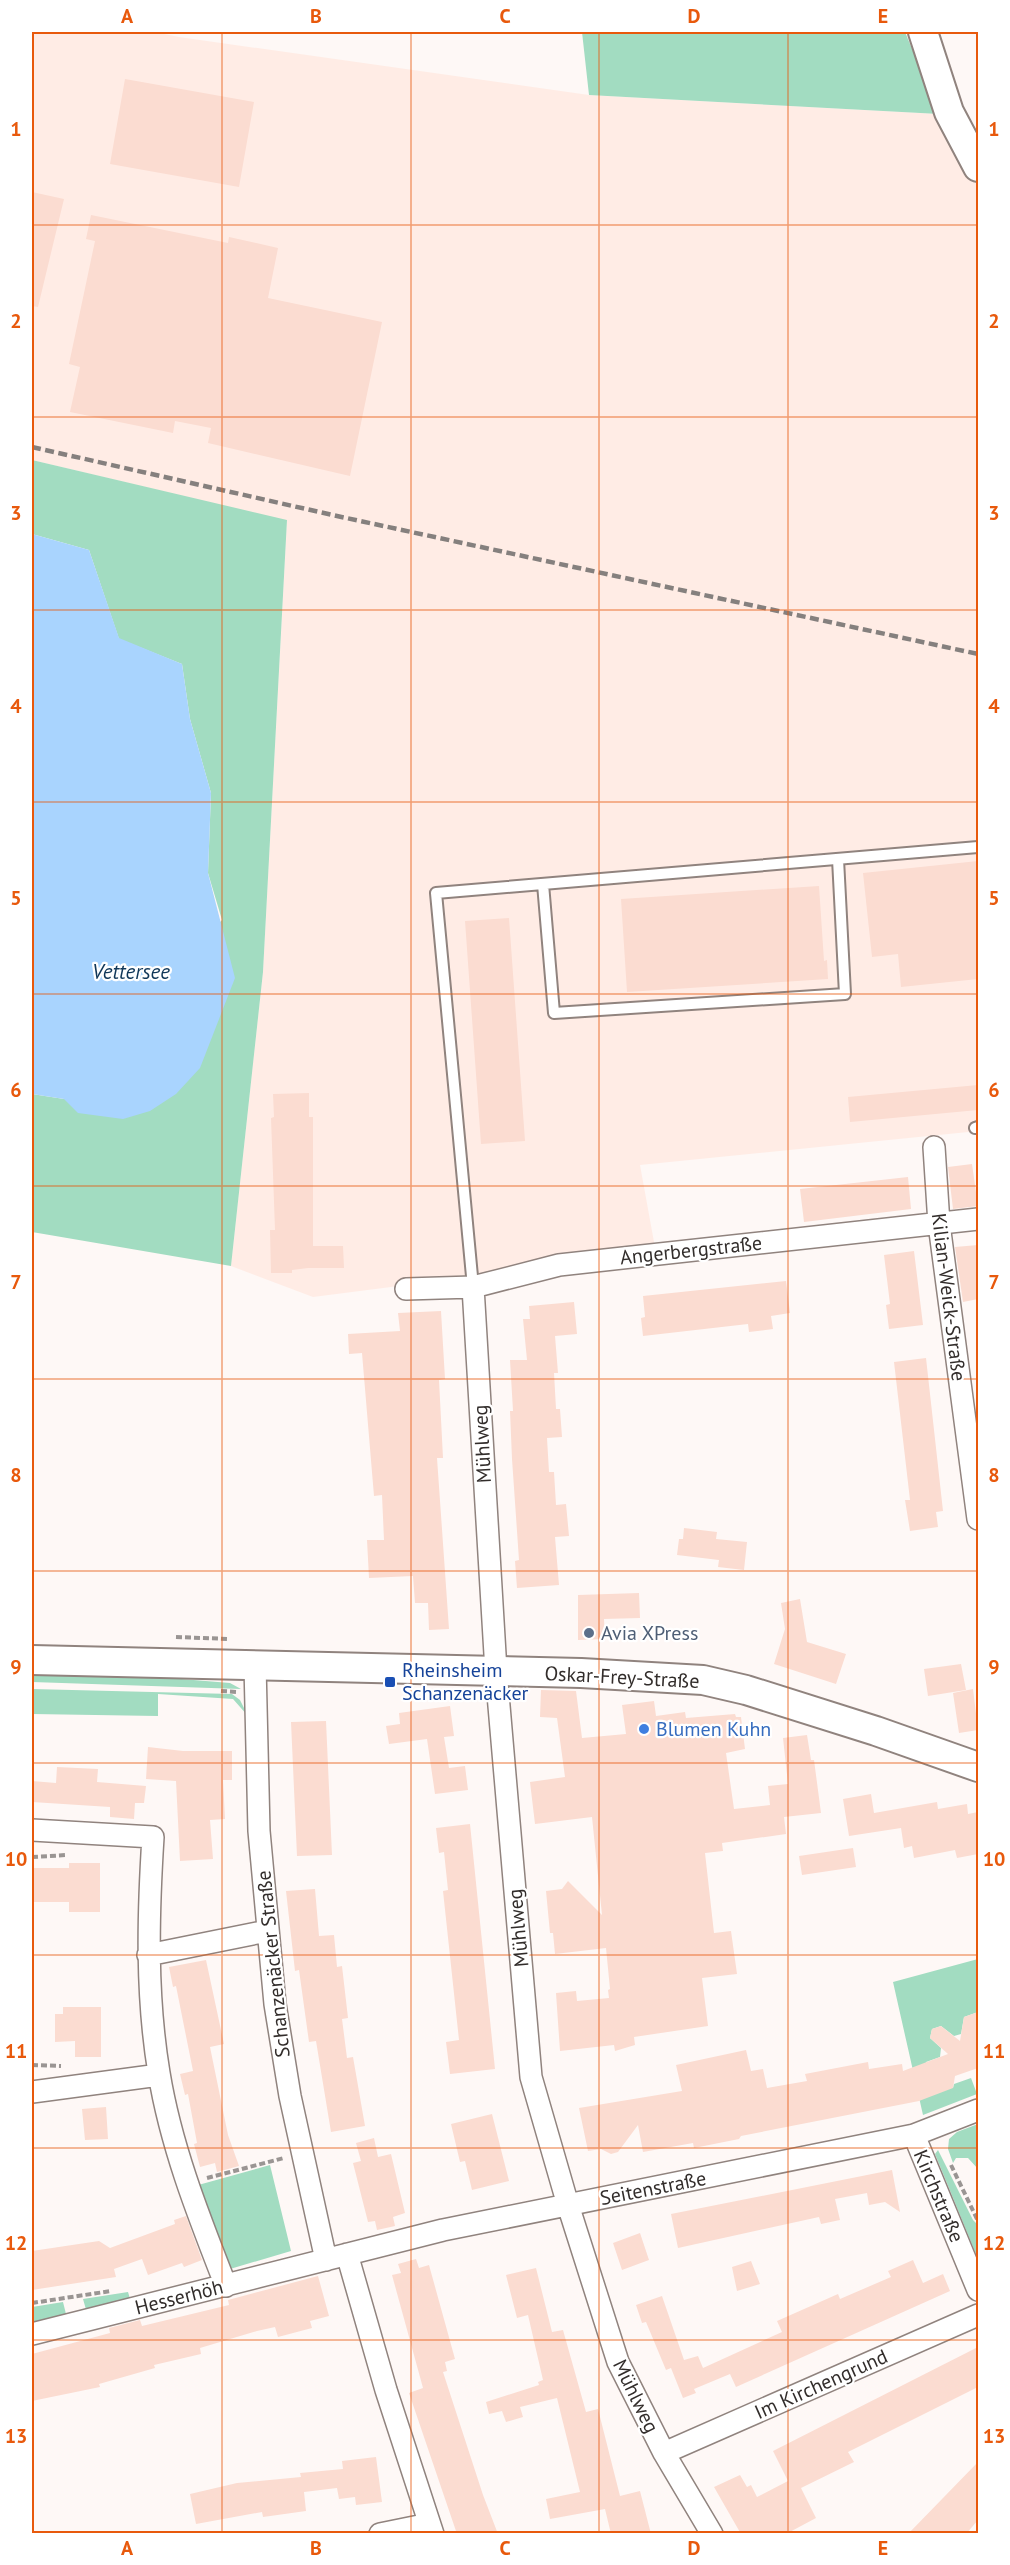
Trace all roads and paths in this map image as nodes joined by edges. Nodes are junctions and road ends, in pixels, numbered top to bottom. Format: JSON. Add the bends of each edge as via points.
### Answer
{"nodes":[{"id":1,"x":923,"y":32,"type":"edge"},
{"id":2,"x":978,"y":167,"type":"edge"},
{"id":3,"x":978,"y":847,"type":"edge"},
{"id":4,"x":838,"y":859,"type":"junction"},
{"id":5,"x":543,"y":884,"type":"junction"},
{"id":6,"x":934,"y":1147,"type":"dead end"},
{"id":7,"x":978,"y":1219,"type":"edge"},
{"id":8,"x":939,"y":1224,"type":"junction"},
{"id":9,"x":473,"y":1287,"type":"junction"},
{"id":10,"x":406,"y":1289,"type":"dead end"},
{"id":11,"x":978,"y":1519,"type":"edge"},
{"id":12,"x":32,"y":1660,"type":"edge"},
{"id":13,"x":255,"y":1665,"type":"junction"},
{"id":14,"x":496,"y":1671,"type":"junction"},
{"id":15,"x":978,"y":1767,"type":"edge"},
{"id":16,"x":32,"y":1830,"type":"edge"},
{"id":17,"x":267,"y":1931,"type":"junction"},
{"id":18,"x":148,"y":1955,"type":"junction"},
{"id":19,"x":159,"y":2075,"type":"junction"},
{"id":20,"x":32,"y":2092,"type":"edge"},
{"id":21,"x":978,"y":2110,"type":"edge"},
{"id":22,"x":914,"y":2135,"type":"junction"},
{"id":23,"x":302,"y":2153,"type":"junction"},
{"id":24,"x":947,"y":2157,"type":"dead end"},
{"id":25,"x":186,"y":2184,"type":"junction"},
{"id":26,"x":568,"y":2205,"type":"junction"},
{"id":27,"x":978,"y":2221,"type":"edge"},
{"id":28,"x":347,"y":2254,"type":"junction"},
{"id":29,"x":326,"y":2260,"type":"junction"},
{"id":30,"x":226,"y":2286,"type":"junction"},
{"id":31,"x":978,"y":2290,"type":"edge"},
{"id":32,"x":978,"y":2315,"type":"edge"},
{"id":33,"x":32,"y":2334,"type":"edge"},
{"id":34,"x":664,"y":2453,"type":"junction"},
{"id":35,"x":431,"y":2529,"type":"edge"},
{"id":36,"x":380,"y":2534,"type":"edge"},
{"id":37,"x":712,"y":2534,"type":"edge"}],
"edges":[{"from":1,"to":2,"type":"street","via":[[949,112]]},
{"from":3,"to":4,"type":"lane"},
{"from":4,"to":5,"type":"lane"},
{"from":4,"to":5,"type":"lane","via":[[845,994],[554,1013]]},
{"from":5,"to":9,"type":"lane","via":[[436,893]]},
{"from":6,"to":8,"type":"street","name":"Kilian-Weick-Straße"},
{"from":7,"to":8,"type":"street","name":"Angerbergstraße"},
{"from":8,"to":9,"type":"street","name":"Angerbergstraße","via":[[559,1265]]},
{"from":8,"to":11,"type":"street","name":"Kilian-Weick-Straße"},
{"from":9,"to":10,"type":"street","name":"Angerbergstraße"},
{"from":9,"to":14,"type":"street","name":"Mühlweg"},
{"from":12,"to":13,"type":"street","name":"Oskar-Frey-Straße"},
{"from":13,"to":14,"type":"street","name":"Oskar-Frey-Straße"},
{"from":13,"to":17,"type":"street","name":"Schanzenäcker Straße","via":[[259,1831]]},
{"from":14,"to":15,"type":"street","name":"Oskar-Frey-Straße","via":[[703,1680],[854,1724]]},
{"from":14,"to":26,"type":"street","name":"Mühlweg","via":[[531,2077]]},
{"from":16,"to":18,"type":"street","via":[[153,1837]]},
{"from":17,"to":18,"type":"street"},
{"from":17,"to":23,"type":"street","name":"Schanzenäcker Straße","via":[[274,2004]]},
{"from":18,"to":19,"type":"street"},
{"from":19,"to":20,"type":"street"},
{"from":19,"to":25,"type":"street"},
{"from":21,"to":22,"type":"street","name":"Seitenstraße"},
{"from":22,"to":26,"type":"street","name":"Seitenstraße"},
{"from":22,"to":31,"type":"street","name":"Kirchstraße"},
{"from":23,"to":25,"type":"path"},
{"from":23,"to":29,"type":"street","name":"Schanzenäcker Straße"},
{"from":24,"to":27,"type":"path"},
{"from":25,"to":30,"type":"street"},
{"from":26,"to":28,"type":"street","name":"Seitenstraße"},
{"from":26,"to":34,"type":"street","name":"Mühlweg","via":[[618,2362]]},
{"from":28,"to":29,"type":"street","name":"Seitenstraße"},
{"from":28,"to":35,"type":"street"},
{"from":29,"to":30,"type":"street","name":"Hesserhöh"},
{"from":30,"to":33,"type":"street","name":"Hesserhöh"},
{"from":32,"to":34,"type":"street","name":"Im Kirchengrund"},
{"from":34,"to":37,"type":"street","name":"Mühlweg"},
{"from":35,"to":36,"type":"street"}]}
